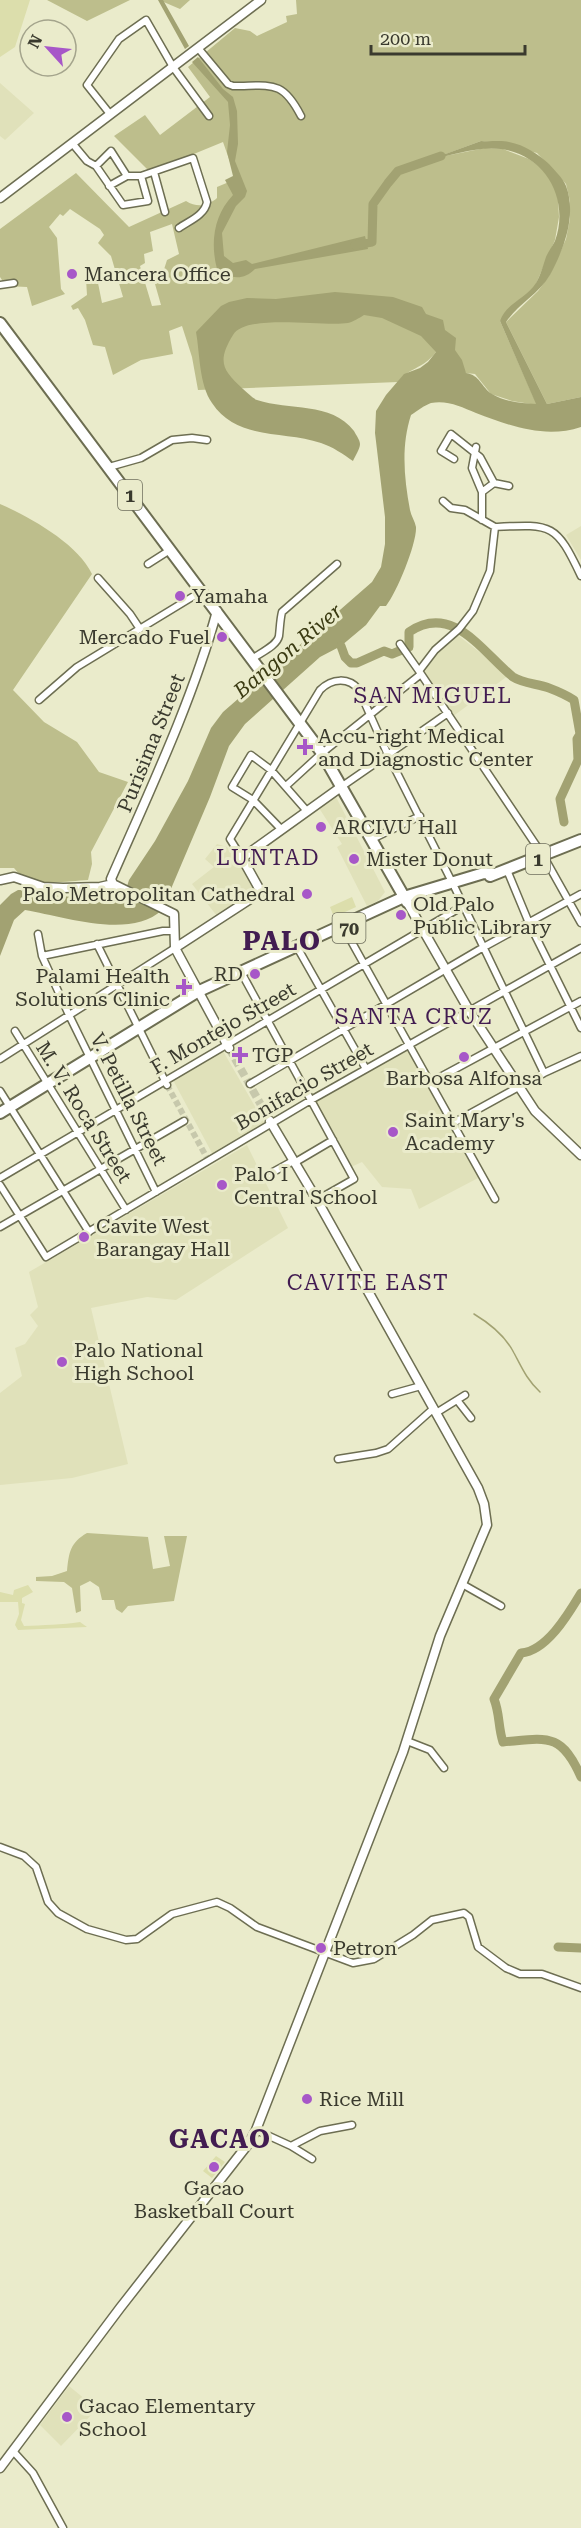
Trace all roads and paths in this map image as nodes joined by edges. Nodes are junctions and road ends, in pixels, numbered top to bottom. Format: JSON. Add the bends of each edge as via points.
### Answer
{"nodes":[{"id":1,"x":261,"y":0,"type":"edge"},
{"id":2,"x":197,"y":49,"type":"junction"},
{"id":3,"x":173,"y":68,"type":"junction"},
{"id":4,"x":110,"y":114,"type":"junction"},
{"id":5,"x":209,"y":116,"type":"dead end"},
{"id":6,"x":301,"y":116,"type":"dead end"},
{"id":7,"x":72,"y":143,"type":"junction"},
{"id":8,"x":96,"y":165,"type":"junction"},
{"id":9,"x":154,"y":172,"type":"junction"},
{"id":10,"x":127,"y":176,"type":"junction"},
{"id":11,"x":141,"y":176,"type":"junction"},
{"id":12,"x":109,"y":186,"type":"junction"},
{"id":13,"x":0,"y":198,"type":"edge"},
{"id":14,"x":165,"y":212,"type":"dead end"},
{"id":15,"x":179,"y":228,"type":"dead end"},
{"id":16,"x":14,"y":283,"type":"dead end"},
{"id":17,"x":0,"y":285,"type":"edge"},
{"id":18,"x":0,"y":323,"type":"edge"},
{"id":19,"x":207,"y":440,"type":"dead end"},
{"id":20,"x":476,"y":450,"type":"junction"},
{"id":21,"x":454,"y":459,"type":"dead end"},
{"id":22,"x":109,"y":468,"type":"junction"},
{"id":23,"x":494,"y":483,"type":"junction"},
{"id":24,"x":509,"y":486,"type":"dead end"},
{"id":25,"x":482,"y":492,"type":"junction"},
{"id":26,"x":443,"y":501,"type":"dead end"},
{"id":27,"x":482,"y":520,"type":"junction"},
{"id":28,"x":495,"y":527,"type":"junction"},
{"id":29,"x":171,"y":549,"type":"junction"},
{"id":30,"x":148,"y":564,"type":"dead end"},
{"id":31,"x":337,"y":564,"type":"dead end"},
{"id":32,"x":581,"y":576,"type":"edge"},
{"id":33,"x":98,"y":578,"type":"dead end"},
{"id":34,"x":202,"y":591,"type":"junction"},
{"id":35,"x":217,"y":611,"type":"junction"},
{"id":36,"x":140,"y":629,"type":"junction"},
{"id":37,"x":400,"y":644,"type":"dead end"},
{"id":38,"x":252,"y":659,"type":"junction"},
{"id":39,"x":420,"y":673,"type":"junction"},
{"id":40,"x":39,"y":700,"type":"dead end"},
{"id":41,"x":448,"y":713,"type":"junction"},
{"id":42,"x":370,"y":714,"type":"junction"},
{"id":43,"x":300,"y":723,"type":"junction"},
{"id":44,"x":322,"y":753,"type":"junction"},
{"id":45,"x":388,"y":755,"type":"junction"},
{"id":46,"x":271,"y":770,"type":"junction"},
{"id":47,"x":286,"y":786,"type":"junction"},
{"id":48,"x":340,"y":787,"type":"junction"},
{"id":49,"x":253,"y":800,"type":"junction"},
{"id":50,"x":306,"y":810,"type":"junction"},
{"id":51,"x":420,"y":816,"type":"junction"},
{"id":52,"x":281,"y":829,"type":"junction"},
{"id":53,"x":372,"y":839,"type":"junction"},
{"id":54,"x":581,"y":840,"type":"edge"},
{"id":55,"x":544,"y":857,"type":"junction"},
{"id":56,"x":242,"y":858,"type":"junction"},
{"id":57,"x":507,"y":870,"type":"junction"},
{"id":58,"x":0,"y":880,"type":"edge"},
{"id":59,"x":113,"y":884,"type":"junction"},
{"id":60,"x":454,"y":885,"type":"junction"},
{"id":61,"x":581,"y":894,"type":"edge"},
{"id":62,"x":402,"y":901,"type":"junction"},
{"id":63,"x":569,"y":901,"type":"junction"},
{"id":64,"x":463,"y":906,"type":"junction"},
{"id":65,"x":529,"y":923,"type":"junction"},
{"id":66,"x":581,"y":923,"type":"edge"},
{"id":67,"x":423,"y":929,"type":"junction"},
{"id":68,"x":345,"y":930,"type":"junction"},
{"id":69,"x":174,"y":931,"type":"junction"},
{"id":70,"x":38,"y":934,"type":"dead end"},
{"id":71,"x":97,"y":944,"type":"junction"},
{"id":72,"x":297,"y":947,"type":"junction"},
{"id":73,"x":175,"y":948,"type":"junction"},
{"id":74,"x":482,"y":948,"type":"junction"},
{"id":75,"x":581,"y":948,"type":"edge"},
{"id":76,"x":42,"y":956,"type":"junction"},
{"id":77,"x":364,"y":964,"type":"junction"},
{"id":78,"x":550,"y":966,"type":"junction"},
{"id":79,"x":446,"y":970,"type":"junction"},
{"id":80,"x":241,"y":972,"type":"junction"},
{"id":81,"x":117,"y":986,"type":"junction"},
{"id":82,"x":319,"y":991,"type":"junction"},
{"id":83,"x":197,"y":992,"type":"junction"},
{"id":84,"x":505,"y":992,"type":"junction"},
{"id":85,"x":581,"y":1001,"type":"edge"},
{"id":86,"x":387,"y":1005,"type":"junction"},
{"id":87,"x":571,"y":1007,"type":"junction"},
{"id":88,"x":470,"y":1012,"type":"junction"},
{"id":89,"x":69,"y":1015,"type":"junction"},
{"id":90,"x":267,"y":1019,"type":"junction"},
{"id":91,"x":138,"y":1027,"type":"junction"},
{"id":92,"x":581,"y":1028,"type":"edge"},
{"id":93,"x":342,"y":1030,"type":"junction"},
{"id":94,"x":15,"y":1031,"type":"dead end"},
{"id":95,"x":524,"y":1033,"type":"junction"},
{"id":96,"x":23,"y":1045,"type":"junction"},
{"id":97,"x":227,"y":1046,"type":"junction"},
{"id":98,"x":409,"y":1046,"type":"junction"},
{"id":99,"x":493,"y":1048,"type":"junction"},
{"id":100,"x":581,"y":1056,"type":"edge"},
{"id":101,"x":89,"y":1058,"type":"junction"},
{"id":102,"x":0,"y":1059,"type":"edge"},
{"id":103,"x":290,"y":1061,"type":"junction"},
{"id":104,"x":366,"y":1069,"type":"junction"},
{"id":105,"x":544,"y":1073,"type":"junction"},
{"id":106,"x":431,"y":1082,"type":"junction"},
{"id":107,"x":166,"y":1083,"type":"junction"},
{"id":108,"x":47,"y":1084,"type":"junction"},
{"id":109,"x":250,"y":1084,"type":"dead end"},
{"id":110,"x":519,"y":1087,"type":"junction"},
{"id":111,"x":0,"y":1091,"type":"edge"},
{"id":112,"x":311,"y":1100,"type":"junction"},
{"id":113,"x":10,"y":1107,"type":"junction"},
{"id":114,"x":114,"y":1110,"type":"junction"},
{"id":115,"x":0,"y":1113,"type":"edge"},
{"id":116,"x":184,"y":1121,"type":"dead end"},
{"id":117,"x":271,"y":1122,"type":"junction"},
{"id":118,"x":453,"y":1123,"type":"junction"},
{"id":119,"x":77,"y":1132,"type":"junction"},
{"id":120,"x":333,"y":1140,"type":"junction"},
{"id":121,"x":135,"y":1149,"type":"junction"},
{"id":122,"x":40,"y":1153,"type":"junction"},
{"id":123,"x":581,"y":1155,"type":"edge"},
{"id":124,"x":293,"y":1162,"type":"junction"},
{"id":125,"x":100,"y":1169,"type":"junction"},
{"id":126,"x":264,"y":1177,"type":"dead end"},
{"id":127,"x":0,"y":1178,"type":"edge"},
{"id":128,"x":0,"y":1185,"type":"edge"},
{"id":129,"x":63,"y":1190,"type":"junction"},
{"id":130,"x":156,"y":1192,"type":"junction"},
{"id":131,"x":495,"y":1199,"type":"dead end"},
{"id":132,"x":317,"y":1200,"type":"junction"},
{"id":133,"x":126,"y":1210,"type":"junction"},
{"id":134,"x":19,"y":1216,"type":"junction"},
{"id":135,"x":0,"y":1227,"type":"edge"},
{"id":136,"x":89,"y":1232,"type":"junction"},
{"id":137,"x":421,"y":1386,"type":"junction"},
{"id":138,"x":392,"y":1394,"type":"dead end"},
{"id":139,"x":465,"y":1395,"type":"dead end"},
{"id":140,"x":457,"y":1400,"type":"junction"},
{"id":141,"x":435,"y":1411,"type":"junction"},
{"id":142,"x":471,"y":1418,"type":"dead end"},
{"id":143,"x":338,"y":1459,"type":"dead end"},
{"id":144,"x":462,"y":1584,"type":"junction"},
{"id":145,"x":501,"y":1606,"type":"dead end"},
{"id":146,"x":407,"y":1741,"type":"junction"},
{"id":147,"x":444,"y":1768,"type":"dead end"},
{"id":148,"x":0,"y":1847,"type":"edge"},
{"id":149,"x":324,"y":1952,"type":"junction"},
{"id":150,"x":581,"y":1988,"type":"edge"},
{"id":151,"x":352,"y":2125,"type":"dead end"},
{"id":152,"x":256,"y":2130,"type":"junction"},
{"id":153,"x":291,"y":2146,"type":"junction"},
{"id":154,"x":312,"y":2159,"type":"dead end"},
{"id":155,"x":13,"y":2451,"type":"junction"},
{"id":156,"x":0,"y":2468,"type":"edge"},
{"id":157,"x":63,"y":2528,"type":"edge"}],
"edges":[{"from":1,"to":2,"type":"main road"},
{"from":2,"to":3,"type":"main road"},
{"from":2,"to":6,"type":"street","via":[[228,84],[282,89]]},
{"from":3,"to":4,"type":"main road"},
{"from":3,"to":4,"type":"street","via":[[146,20],[119,39],[87,85]]},
{"from":3,"to":5,"type":"street"},
{"from":4,"to":7,"type":"main road"},
{"from":7,"to":8,"type":"street","via":[[87,161]]},
{"from":7,"to":13,"type":"main road"},
{"from":8,"to":10,"type":"street","via":[[111,151]]},
{"from":8,"to":12,"type":"street"},
{"from":9,"to":11,"type":"street"},
{"from":9,"to":14,"type":"street"},
{"from":9,"to":15,"type":"street","via":[[193,158],[207,202],[203,212]]},
{"from":10,"to":11,"type":"street"},
{"from":10,"to":12,"type":"street"},
{"from":11,"to":12,"type":"street","via":[[148,201],[123,204]]},
{"from":16,"to":17,"type":"street"},
{"from":18,"to":22,"type":"highway","number":"1"},
{"from":19,"to":22,"type":"street","via":[[172,440],[141,458]]},
{"from":20,"to":21,"type":"street","via":[[451,434],[441,451]]},
{"from":20,"to":23,"type":"street"},
{"from":20,"to":25,"type":"street","via":[[472,468]]},
{"from":22,"to":29,"type":"highway","number":"1"},
{"from":23,"to":24,"type":"street"},
{"from":23,"to":25,"type":"street"},
{"from":25,"to":27,"type":"street"},
{"from":26,"to":27,"type":"street"},
{"from":27,"to":28,"type":"street"},
{"from":28,"to":32,"type":"street","via":[[529,525],[558,534]]},
{"from":28,"to":39,"type":"street","via":[[490,571],[477,602]]},
{"from":29,"to":30,"type":"street"},
{"from":29,"to":34,"type":"highway","number":"1"},
{"from":31,"to":38,"type":"street","via":[[282,612],[279,637]]},
{"from":33,"to":36,"type":"street"},
{"from":34,"to":35,"type":"highway","number":"1"},
{"from":34,"to":36,"type":"street"},
{"from":35,"to":38,"type":"highway","number":"1"},
{"from":35,"to":59,"type":"main road","name":"Purisima Street","via":[[205,654],[111,879]]},
{"from":36,"to":40,"type":"street","via":[[77,667]]},
{"from":37,"to":39,"type":"street"},
{"from":38,"to":43,"type":"highway","number":"1"},
{"from":39,"to":41,"type":"street"},
{"from":39,"to":42,"type":"street"},
{"from":41,"to":45,"type":"street"},
{"from":41,"to":55,"type":"street"},
{"from":42,"to":43,"type":"street","via":[[355,684],[333,681],[320,690]]},
{"from":42,"to":44,"type":"street"},
{"from":42,"to":45,"type":"street"},
{"from":43,"to":44,"type":"highway","number":"1"},
{"from":43,"to":46,"type":"street"},
{"from":44,"to":47,"type":"street"},
{"from":44,"to":48,"type":"highway","number":"1"},
{"from":45,"to":48,"type":"street"},
{"from":45,"to":51,"type":"street"},
{"from":46,"to":47,"type":"street"},
{"from":46,"to":49,"type":"street"},
{"from":46,"to":49,"type":"street","via":[[251,755],[232,786]]},
{"from":47,"to":50,"type":"street"},
{"from":48,"to":50,"type":"main road"},
{"from":48,"to":53,"type":"highway","number":"1"},
{"from":48,"to":62,"type":"highway","number":"1"},
{"from":49,"to":52,"type":"street"},
{"from":49,"to":56,"type":"street","via":[[230,839]]},
{"from":50,"to":52,"type":"main road"},
{"from":51,"to":53,"type":"street"},
{"from":51,"to":60,"type":"street"},
{"from":52,"to":56,"type":"main road"},
{"from":53,"to":62,"type":"highway","number":"1"},
{"from":54,"to":55,"type":"highway","number":"1"},
{"from":55,"to":57,"type":"highway","number":"1"},
{"from":55,"to":63,"type":"street"},
{"from":56,"to":73,"type":"main road","via":[[261,892]]},
{"from":57,"to":60,"type":"highway","number":"1","via":[[484,873]]},
{"from":57,"to":65,"type":"street"},
{"from":58,"to":59,"type":"main road","via":[[14,877],[43,887],[63,888]]},
{"from":59,"to":69,"type":"main road","via":[[175,916]]},
{"from":60,"to":62,"type":"highway","number":"1"},
{"from":60,"to":64,"type":"street"},
{"from":61,"to":63,"type":"street"},
{"from":62,"to":67,"type":"main road"},
{"from":62,"to":68,"type":"highway","number":"70"},
{"from":62,"to":72,"type":"highway","number":"70"},
{"from":63,"to":65,"type":"street"},
{"from":63,"to":66,"type":"street"},
{"from":64,"to":67,"type":"street","name":"F. Montejo Street"},
{"from":64,"to":74,"type":"street"},
{"from":65,"to":74,"type":"street"},
{"from":65,"to":78,"type":"street"},
{"from":67,"to":77,"type":"street","name":"F. Montejo Street"},
{"from":67,"to":79,"type":"main road"},
{"from":68,"to":72,"type":"highway","number":"70","via":[[309,946]]},
{"from":68,"to":77,"type":"street"},
{"from":69,"to":71,"type":"street"},
{"from":69,"to":73,"type":"main road"},
{"from":70,"to":76,"type":"street","name":"V. Petilla Street"},
{"from":71,"to":76,"type":"street"},
{"from":71,"to":81,"type":"street"},
{"from":72,"to":80,"type":"highway","number":"70"},
{"from":72,"to":82,"type":"street"},
{"from":73,"to":81,"type":"street"},
{"from":73,"to":83,"type":"main road"},
{"from":74,"to":79,"type":"street"},
{"from":74,"to":84,"type":"street"},
{"from":75,"to":78,"type":"street","name":"Bonifacio Street"},
{"from":76,"to":89,"type":"street","name":"V. Petilla Street"},
{"from":77,"to":82,"type":"street","name":"F. Montejo Street"},
{"from":77,"to":86,"type":"street"},
{"from":78,"to":84,"type":"street","name":"Bonifacio Street"},
{"from":78,"to":87,"type":"street"},
{"from":79,"to":86,"type":"street"},
{"from":79,"to":88,"type":"main road"},
{"from":80,"to":83,"type":"highway","number":"70"},
{"from":80,"to":90,"type":"street"},
{"from":81,"to":89,"type":"street"},
{"from":81,"to":91,"type":"street"},
{"from":82,"to":90,"type":"street","name":"F. Montejo Street"},
{"from":82,"to":93,"type":"street"},
{"from":83,"to":91,"type":"highway","number":"70"},
{"from":83,"to":97,"type":"main road"},
{"from":84,"to":88,"type":"street","name":"Bonifacio Street"},
{"from":84,"to":95,"type":"street"},
{"from":85,"to":87,"type":"street"},
{"from":86,"to":93,"type":"street"},
{"from":86,"to":98,"type":"street"},
{"from":87,"to":92,"type":"street"},
{"from":87,"to":95,"type":"street"},
{"from":88,"to":98,"type":"street","name":"Bonifacio Street"},
{"from":88,"to":99,"type":"main road"},
{"from":89,"to":96,"type":"street"},
{"from":89,"to":101,"type":"street","name":"V. Petilla Street"},
{"from":90,"to":97,"type":"street","name":"F. Montejo Street"},
{"from":90,"to":103,"type":"street"},
{"from":91,"to":101,"type":"highway","number":"70"},
{"from":91,"to":107,"type":"street"},
{"from":93,"to":103,"type":"street"},
{"from":93,"to":104,"type":"street"},
{"from":94,"to":96,"type":"street","name":"M. V. Roca Street"},
{"from":95,"to":99,"type":"street"},
{"from":95,"to":105,"type":"street"},
{"from":96,"to":102,"type":"street"},
{"from":96,"to":108,"type":"street","name":"M. V. Roca Street"},
{"from":97,"to":107,"type":"street","name":"F. Montejo Street"},
{"from":98,"to":104,"type":"street","name":"Bonifacio Street"},
{"from":98,"to":106,"type":"street"},
{"from":99,"to":106,"type":"street"},
{"from":99,"to":110,"type":"main road"},
{"from":100,"to":105,"type":"street"},
{"from":101,"to":108,"type":"highway","number":"70"},
{"from":101,"to":114,"type":"street","name":"V. Petilla Street"},
{"from":103,"to":109,"type":"street"},
{"from":103,"to":112,"type":"street"},
{"from":104,"to":112,"type":"street","name":"Bonifacio Street"},
{"from":105,"to":110,"type":"street"},
{"from":106,"to":118,"type":"street"},
{"from":107,"to":114,"type":"street","name":"F. Montejo Street"},
{"from":108,"to":113,"type":"highway","number":"70"},
{"from":108,"to":119,"type":"street","name":"M. V. Roca Street"},
{"from":110,"to":118,"type":"street"},
{"from":110,"to":123,"type":"main road","via":[[535,1111]]},
{"from":111,"to":113,"type":"street"},
{"from":112,"to":117,"type":"street","name":"Bonifacio Street"},
{"from":112,"to":120,"type":"street"},
{"from":113,"to":115,"type":"highway","number":"70"},
{"from":113,"to":122,"type":"street"},
{"from":114,"to":119,"type":"street","name":"F. Montejo Street"},
{"from":114,"to":121,"type":"street","name":"V. Petilla Street"},
{"from":116,"to":121,"type":"street"},
{"from":117,"to":124,"type":"main road"},
{"from":117,"to":130,"type":"street","name":"Bonifacio Street"},
{"from":118,"to":131,"type":"street"},
{"from":119,"to":122,"type":"street","name":"F. Montejo Street"},
{"from":119,"to":125,"type":"street","name":"M. V. Roca Street"},
{"from":120,"to":124,"type":"street"},
{"from":120,"to":132,"type":"street","via":[[354,1179]]},
{"from":121,"to":125,"type":"street"},
{"from":121,"to":130,"type":"street","name":"V. Petilla Street"},
{"from":122,"to":127,"type":"street","name":"F. Montejo Street"},
{"from":122,"to":129,"type":"street"},
{"from":124,"to":126,"type":"street"},
{"from":124,"to":132,"type":"main road"},
{"from":125,"to":129,"type":"street"},
{"from":125,"to":133,"type":"street","name":"M. V. Roca Street"},
{"from":128,"to":134,"type":"street"},
{"from":129,"to":134,"type":"street"},
{"from":129,"to":136,"type":"street"},
{"from":130,"to":133,"type":"street","name":"Bonifacio Street"},
{"from":132,"to":137,"type":"main road"},
{"from":133,"to":136,"type":"street","name":"Bonifacio Street"},
{"from":134,"to":135,"type":"street"},
{"from":134,"to":136,"type":"street","name":"Bonifacio Street","via":[[46,1257]]},
{"from":137,"to":138,"type":"street"},
{"from":137,"to":141,"type":"main road"},
{"from":139,"to":140,"type":"street"},
{"from":140,"to":141,"type":"street"},
{"from":140,"to":142,"type":"street"},
{"from":141,"to":143,"type":"street","via":[[388,1449]]},
{"from":141,"to":144,"type":"main road","via":[[484,1504],[487,1525]]},
{"from":144,"to":145,"type":"street"},
{"from":144,"to":146,"type":"main road","via":[[440,1636]]},
{"from":146,"to":147,"type":"street","via":[[430,1750]]},
{"from":146,"to":149,"type":"main road"},
{"from":148,"to":149,"type":"street","via":[[24,1856],[36,1867],[48,1902],[58,1913],[87,1929],[136,1939],[172,1914],[217,1902],[257,1927]]},
{"from":149,"to":150,"type":"street","via":[[362,1963],[385,1953],[432,1920],[464,1913],[478,1947],[506,1968],[520,1974],[542,1974]]},
{"from":149,"to":152,"type":"main road"},
{"from":151,"to":153,"type":"street","via":[[320,2131]]},
{"from":152,"to":153,"type":"street"},
{"from":152,"to":155,"type":"main road"},
{"from":153,"to":154,"type":"street"},
{"from":155,"to":156,"type":"main road"},
{"from":155,"to":157,"type":"street","via":[[33,2473]]}]}
